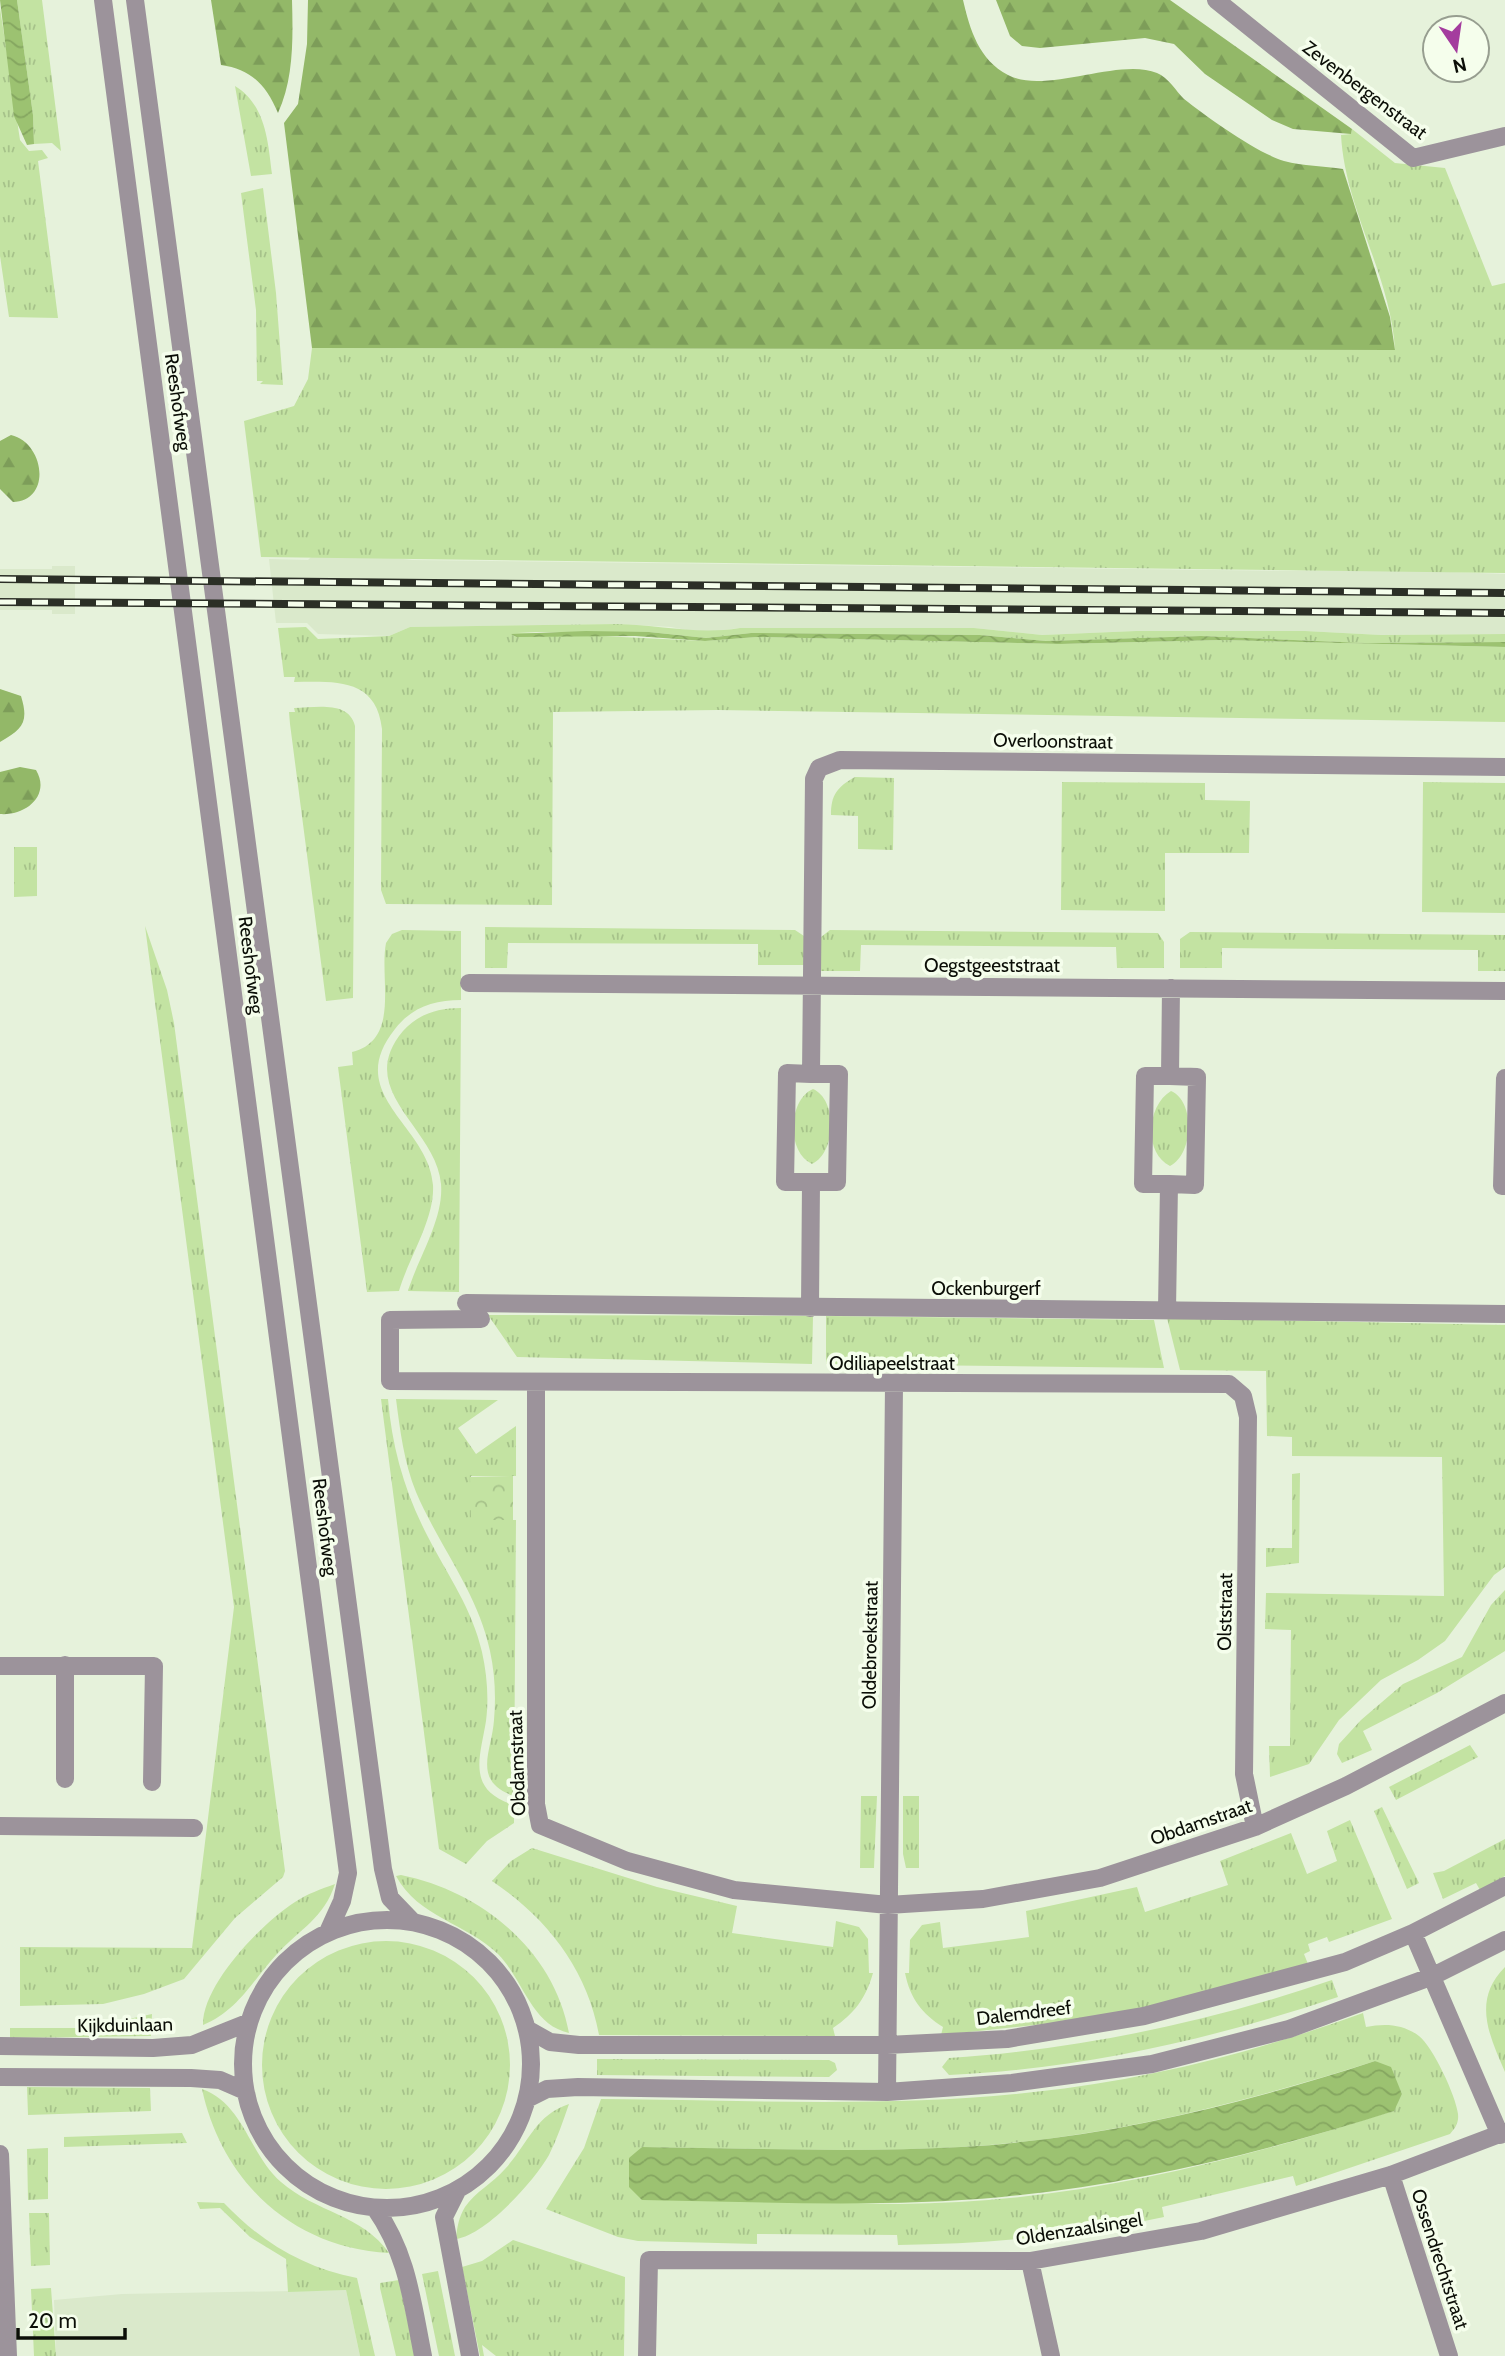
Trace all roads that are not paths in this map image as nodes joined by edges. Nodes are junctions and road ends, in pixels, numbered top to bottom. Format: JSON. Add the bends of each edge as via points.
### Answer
{"nodes":[{"id":1,"x":103,"y":0,"type":"edge"},
{"id":2,"x":135,"y":0,"type":"edge"},
{"id":3,"x":1216,"y":0,"type":"edge"},
{"id":4,"x":1505,"y":136,"type":"edge"},
{"id":5,"x":1505,"y":767,"type":"edge"},
{"id":6,"x":469,"y":983,"type":"dead end"},
{"id":7,"x":813,"y":985,"type":"junction"},
{"id":8,"x":1171,"y":988,"type":"junction"},
{"id":9,"x":1505,"y":991,"type":"edge"},
{"id":10,"x":811,"y":1074,"type":"junction"},
{"id":11,"x":1170,"y":1076,"type":"junction"},
{"id":12,"x":1505,"y":1078,"type":"edge"},
{"id":13,"x":811,"y":1182,"type":"junction"},
{"id":14,"x":1169,"y":1184,"type":"junction"},
{"id":15,"x":1505,"y":1186,"type":"edge"},
{"id":16,"x":466,"y":1303,"type":"dead end"},
{"id":17,"x":810,"y":1308,"type":"junction"},
{"id":18,"x":1167,"y":1310,"type":"junction"},
{"id":19,"x":1505,"y":1314,"type":"edge"},
{"id":20,"x":481,"y":1319,"type":"dead end"},
{"id":21,"x":536,"y":1382,"type":"junction"},
{"id":22,"x":894,"y":1385,"type":"junction"},
{"id":23,"x":1243,"y":1396,"type":"joint"},
{"id":24,"x":0,"y":1665,"type":"edge"},
{"id":25,"x":65,"y":1665,"type":"junction"},
{"id":26,"x":1505,"y":1703,"type":"edge"},
{"id":27,"x":65,"y":1779,"type":"dead end"},
{"id":28,"x":152,"y":1782,"type":"dead end"},
{"id":29,"x":0,"y":1826,"type":"edge"},
{"id":30,"x":1255,"y":1827,"type":"junction"},
{"id":31,"x":194,"y":1828,"type":"dead end"},
{"id":32,"x":1505,"y":1886,"type":"edge"},
{"id":33,"x":888,"y":1905,"type":"junction"},
{"id":34,"x":413,"y":1922,"type":"junction"},
{"id":35,"x":328,"y":1931,"type":"junction"},
{"id":36,"x":1413,"y":1933,"type":"junction"},
{"id":37,"x":1505,"y":1940,"type":"edge"},
{"id":38,"x":1433,"y":1976,"type":"junction"},
{"id":39,"x":247,"y":2023,"type":"junction"},
{"id":40,"x":527,"y":2029,"type":"junction"},
{"id":41,"x":887,"y":2045,"type":"junction"},
{"id":42,"x":0,"y":2046,"type":"edge"},
{"id":43,"x":0,"y":2077,"type":"edge"},
{"id":44,"x":243,"y":2090,"type":"junction"},
{"id":45,"x":887,"y":2092,"type":"junction"},
{"id":46,"x":527,"y":2099,"type":"junction"},
{"id":47,"x":1503,"y":2134,"type":"edge"},
{"id":48,"x":0,"y":2154,"type":"edge"},
{"id":49,"x":1391,"y":2175,"type":"junction"},
{"id":50,"x":457,"y":2191,"type":"junction"},
{"id":51,"x":375,"y":2208,"type":"junction"},
{"id":52,"x":1030,"y":2261,"type":"junction"},
{"id":53,"x":8,"y":2356,"type":"edge"},
{"id":54,"x":423,"y":2356,"type":"edge"},
{"id":55,"x":470,"y":2356,"type":"edge"},
{"id":56,"x":647,"y":2356,"type":"edge"},
{"id":57,"x":1051,"y":2356,"type":"edge"},
{"id":58,"x":1449,"y":2356,"type":"edge"}],
"edges":[{"from":1,"to":35,"type":"street","name":"Reeshofweg","via":[[348,1873]]},
{"from":2,"to":34,"type":"street","name":"Reeshofweg","via":[[383,1869],[390,1898]]},
{"from":3,"to":4,"type":"street","name":"Zevenbergenstraat","via":[[1413,158]]},
{"from":5,"to":7,"type":"street","name":"Overloonstraat","via":[[840,760],[819,768],[814,779]]},
{"from":6,"to":7,"type":"street","name":"Oegstgeeststraat"},
{"from":7,"to":8,"type":"street","name":"Oegstgeeststraat"},
{"from":7,"to":10,"type":"street"},
{"from":8,"to":9,"type":"street","name":"Oegstgeeststraat"},
{"from":8,"to":11,"type":"street"},
{"from":10,"to":13,"type":"street","via":[[787,1073],[785,1182]]},
{"from":10,"to":13,"type":"street","via":[[839,1074],[837,1182]]},
{"from":11,"to":14,"type":"street","via":[[1145,1076],[1143,1184]]},
{"from":11,"to":14,"type":"street","via":[[1197,1077],[1195,1185]]},
{"from":12,"to":15,"type":"street"},
{"from":13,"to":17,"type":"street"},
{"from":14,"to":18,"type":"street"},
{"from":16,"to":17,"type":"street","name":"Ockenburgerf"},
{"from":17,"to":18,"type":"street","name":"Ockenburgerf"},
{"from":18,"to":19,"type":"street","name":"Ockenburgerf"},
{"from":20,"to":21,"type":"street","name":"Odiliapeelstraat","via":[[390,1320],[390,1381]]},
{"from":21,"to":22,"type":"street","name":"Odiliapeelstraat"},
{"from":21,"to":33,"type":"street","name":"Obdamstraat","via":[[536,1804],[540,1825],[627,1861],[734,1890]]},
{"from":22,"to":23,"type":"street","name":"Odiliapeelstraat","via":[[1230,1384]]},
{"from":22,"to":33,"type":"street","name":"Oldebroekstraat"},
{"from":23,"to":30,"type":"street","name":"Olststraat","via":[[1248,1417],[1244,1774]]},
{"from":24,"to":25,"type":"street"},
{"from":25,"to":27,"type":"street"},
{"from":25,"to":28,"type":"street","via":[[153,1666]]},
{"from":26,"to":30,"type":"street","name":"Obdamstraat","via":[[1346,1786]]},
{"from":29,"to":31,"type":"street"},
{"from":30,"to":33,"type":"street","name":"Obdamstraat","via":[[1100,1878],[983,1899]]},
{"from":32,"to":36,"type":"street","name":"Dalemdreef"},
{"from":33,"to":41,"type":"street"},
{"from":34,"to":35,"type":"street","via":[[370,1920]]},
{"from":34,"to":40,"type":"street","via":[[452,1935],[486,1959],[512,1991]]},
{"from":35,"to":39,"type":"street","via":[[295,1951],[269,1979]]},
{"from":36,"to":38,"type":"street","name":"Oldenzaalsingel"},
{"from":36,"to":41,"type":"street","name":"Dalemdreef","via":[[1345,1962],[1144,2016],[1007,2039]]},
{"from":37,"to":38,"type":"street"},
{"from":38,"to":45,"type":"street","via":[[1289,2029],[1152,2064],[1012,2083]]},
{"from":38,"to":47,"type":"street","name":"Oldenzaalsingel"},
{"from":39,"to":42,"type":"street","name":"Kijkduinlaan","via":[[192,2045]]},
{"from":39,"to":44,"type":"street"},
{"from":40,"to":41,"type":"street","name":"Dalemdreef","via":[[550,2042],[579,2045]]},
{"from":40,"to":46,"type":"street","via":[[532,2064]]},
{"from":41,"to":45,"type":"street"},
{"from":43,"to":44,"type":"street","via":[[191,2078],[220,2080]]},
{"from":44,"to":51,"type":"street","via":[[259,2134],[289,2172],[329,2197]]},
{"from":45,"to":46,"type":"street","via":[[578,2087],[547,2089]]},
{"from":46,"to":50,"type":"street","via":[[502,2152]]},
{"from":47,"to":49,"type":"street","name":"Oldenzaalsingel"},
{"from":48,"to":53,"type":"street"},
{"from":49,"to":52,"type":"street","name":"Oldenzaalsingel","via":[[1201,2231]]},
{"from":49,"to":58,"type":"street","name":"Ossendrechtstraat"},
{"from":50,"to":51,"type":"street","via":[[417,2206]]},
{"from":50,"to":55,"type":"street","via":[[444,2217]]},
{"from":51,"to":54,"type":"street","via":[[403,2258]]},
{"from":52,"to":56,"type":"street","name":"Oldenzaalsingel","via":[[649,2260]]},
{"from":52,"to":57,"type":"street"}]}
